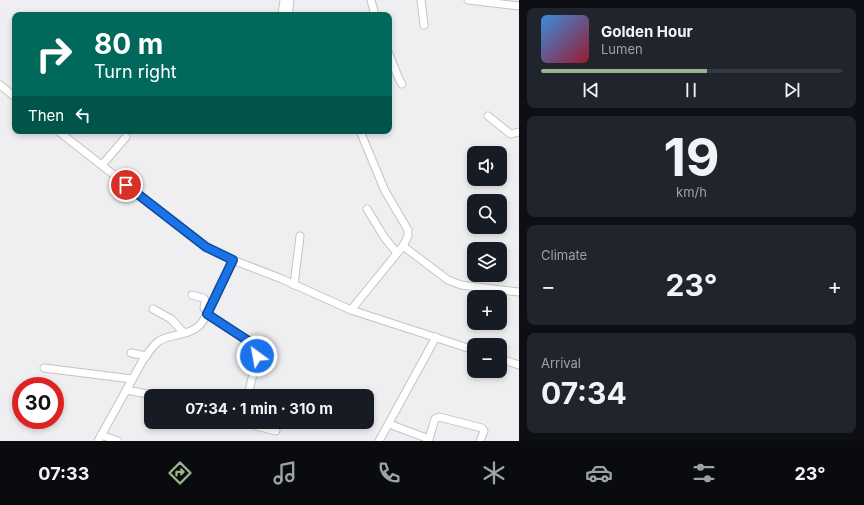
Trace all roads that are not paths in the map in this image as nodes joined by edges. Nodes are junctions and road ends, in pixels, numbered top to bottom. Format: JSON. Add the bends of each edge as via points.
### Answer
{"nodes":[{"id":1,"x":284,"y":0,"type":"edge"},
{"id":2,"x":290,"y":0,"type":"edge"},
{"id":3,"x":371,"y":0,"type":"edge"},
{"id":4,"x":421,"y":0,"type":"edge"},
{"id":5,"x":468,"y":0,"type":"edge"},
{"id":6,"x":503,"y":2,"type":"edge"},
{"id":7,"x":519,"y":6,"type":"edge"},
{"id":8,"x":282,"y":12,"type":"edge"},
{"id":9,"x":288,"y":12,"type":"edge"},
{"id":10,"x":374,"y":12,"type":"edge"},
{"id":11,"x":424,"y":25,"type":"dead end"},
{"id":12,"x":392,"y":61,"type":"edge"},
{"id":13,"x":402,"y":84,"type":"dead end"},
{"id":14,"x":0,"y":85,"type":"edge"},
{"id":15,"x":12,"y":95,"type":"edge"},
{"id":16,"x":488,"y":116,"type":"dead end"},
{"id":17,"x":519,"y":132,"type":"edge"},
{"id":18,"x":62,"y":134,"type":"edge"},
{"id":19,"x":361,"y":134,"type":"edge"},
{"id":20,"x":126,"y":137,"type":"dead end"},
{"id":21,"x":102,"y":165,"type":"junction"},
{"id":22,"x":368,"y":209,"type":"dead end"},
{"id":23,"x":300,"y":236,"type":"dead end"},
{"id":24,"x":403,"y":246,"type":"junction"},
{"id":25,"x":397,"y":253,"type":"junction"},
{"id":26,"x":233,"y":260,"type":"junction"},
{"id":27,"x":294,"y":285,"type":"junction"},
{"id":28,"x":519,"y":292,"type":"edge"},
{"id":29,"x":192,"y":296,"type":"dead end"},
{"id":30,"x":152,"y":309,"type":"dead end"},
{"id":31,"x":351,"y":310,"type":"junction"},
{"id":32,"x":207,"y":313,"type":"junction"},
{"id":33,"x":184,"y":333,"type":"junction"},
{"id":34,"x":436,"y":337,"type":"junction"},
{"id":35,"x":467,"y":348,"type":"edge"},
{"id":36,"x":131,"y":353,"type":"dead end"},
{"id":37,"x":146,"y":356,"type":"junction"},
{"id":38,"x":507,"y":362,"type":"edge"},
{"id":39,"x":519,"y":366,"type":"edge"},
{"id":40,"x":44,"y":368,"type":"dead end"},
{"id":41,"x":132,"y":379,"type":"junction"},
{"id":42,"x":250,"y":389,"type":"edge"},
{"id":43,"x":126,"y":390,"type":"junction"},
{"id":44,"x":144,"y":393,"type":"edge"},
{"id":45,"x":389,"y":424,"type":"junction"},
{"id":46,"x":268,"y":429,"type":"edge"},
{"id":47,"x":276,"y":431,"type":"dead end"},
{"id":48,"x":100,"y":438,"type":"edge"},
{"id":49,"x":429,"y":440,"type":"edge"},
{"id":50,"x":118,"y":441,"type":"edge"},
{"id":51,"x":379,"y":441,"type":"edge"},
{"id":52,"x":480,"y":441,"type":"edge"}],
"edges":[{"from":1,"to":8,"type":"street"},
{"from":2,"to":9,"type":"street"},
{"from":3,"to":10,"type":"street"},
{"from":4,"to":11,"type":"street"},
{"from":5,"to":6,"type":"street"},
{"from":6,"to":7,"type":"street"},
{"from":12,"to":13,"type":"street"},
{"from":14,"to":15,"type":"street"},
{"from":16,"to":17,"type":"street","via":[[511,134]]},
{"from":18,"to":21,"type":"street"},
{"from":19,"to":24,"type":"street","via":[[385,192],[408,230]]},
{"from":20,"to":21,"type":"street"},
{"from":21,"to":26,"type":"street","via":[[206,247]]},
{"from":22,"to":25,"type":"street","via":[[384,238]]},
{"from":23,"to":27,"type":"street"},
{"from":24,"to":25,"type":"street"},
{"from":24,"to":28,"type":"street","via":[[448,280],[461,285]]},
{"from":25,"to":31,"type":"street"},
{"from":26,"to":27,"type":"street"},
{"from":26,"to":32,"type":"street"},
{"from":27,"to":31,"type":"street"},
{"from":29,"to":32,"type":"street","via":[[205,300],[204,308]]},
{"from":30,"to":33,"type":"street","via":[[171,319]]},
{"from":31,"to":34,"type":"street"},
{"from":32,"to":33,"type":"street","via":[[199,326]]},
{"from":32,"to":42,"type":"street","via":[[256,347],[258,351]]},
{"from":33,"to":37,"type":"street","via":[[160,340]]},
{"from":34,"to":35,"type":"street"},
{"from":34,"to":45,"type":"street"},
{"from":36,"to":37,"type":"street"},
{"from":37,"to":41,"type":"street"},
{"from":38,"to":39,"type":"street"},
{"from":40,"to":41,"type":"street"},
{"from":41,"to":43,"type":"street"},
{"from":43,"to":44,"type":"street"},
{"from":43,"to":48,"type":"street"},
{"from":45,"to":49,"type":"street"},
{"from":45,"to":51,"type":"street"},
{"from":46,"to":47,"type":"street"},
{"from":48,"to":50,"type":"street"},
{"from":49,"to":52,"type":"street","via":[[435,419],[438,418],[482,428],[484,431]]}]}
